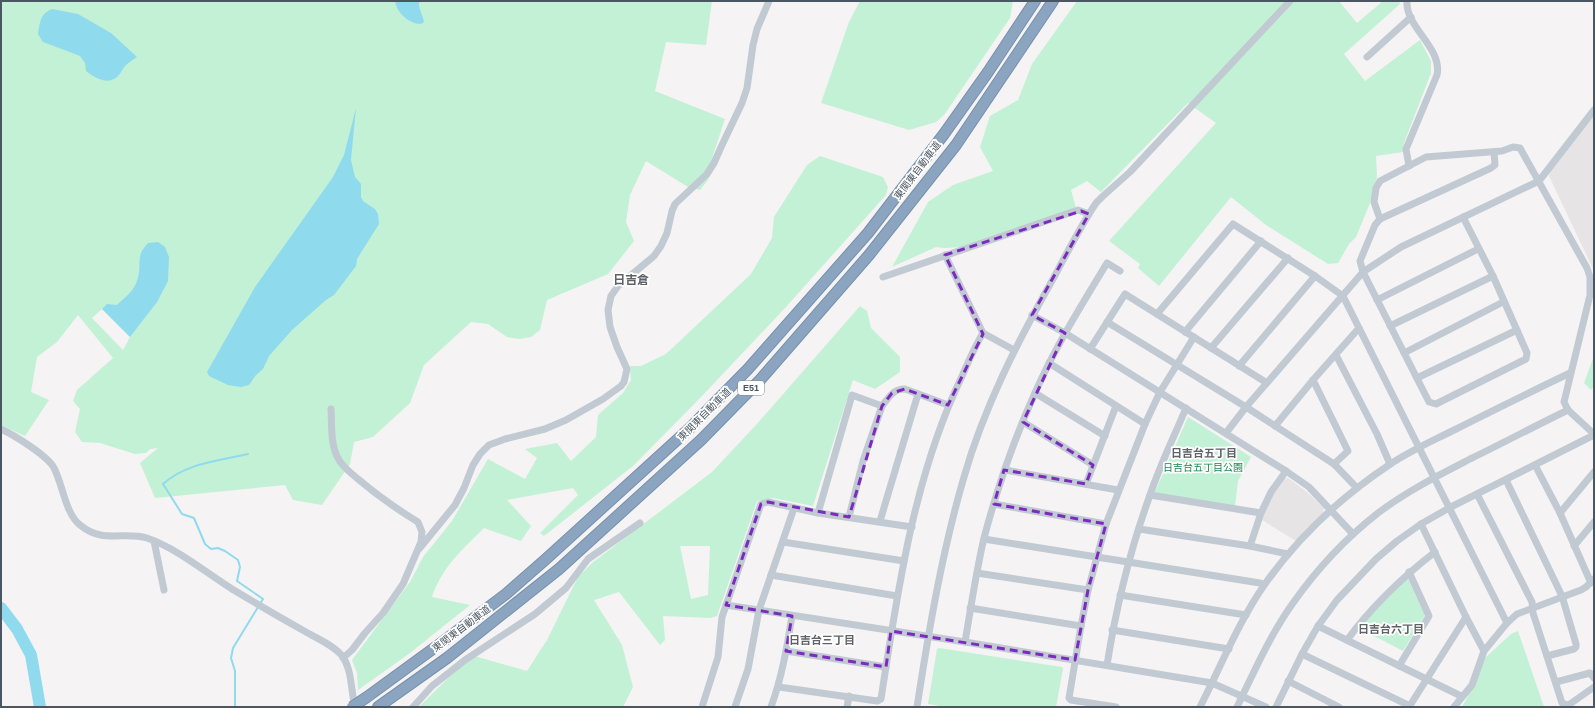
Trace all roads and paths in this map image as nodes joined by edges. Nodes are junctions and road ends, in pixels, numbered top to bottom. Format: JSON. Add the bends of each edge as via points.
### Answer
{"nodes":[{"id":1,"x":769,"y":1,"type":"edge"},
{"id":2,"x":1035,"y":1,"type":"edge"},
{"id":3,"x":1053,"y":1,"type":"edge"},
{"id":4,"x":1290,"y":1,"type":"edge"},
{"id":5,"x":1408,"y":1,"type":"edge"},
{"id":6,"x":1411,"y":17,"type":"junction"},
{"id":7,"x":1367,"y":57,"type":"dead end"},
{"id":8,"x":1594,"y":110,"type":"edge"},
{"id":9,"x":1494,"y":152,"type":"junction"},
{"id":10,"x":1409,"y":166,"type":"junction"},
{"id":11,"x":1539,"y":181,"type":"junction"},
{"id":12,"x":1089,"y":214,"type":"junction"},
{"id":13,"x":1463,"y":217,"type":"junction"},
{"id":14,"x":1380,"y":218,"type":"junction"},
{"id":15,"x":1261,"y":241,"type":"junction"},
{"id":16,"x":1478,"y":249,"type":"junction"},
{"id":17,"x":945,"y":255,"type":"junction"},
{"id":18,"x":1288,"y":258,"type":"junction"},
{"id":19,"x":1120,"y":271,"type":"dead end"},
{"id":20,"x":1363,"y":272,"type":"junction"},
{"id":21,"x":1315,"y":276,"type":"junction"},
{"id":22,"x":1493,"y":276,"type":"junction"},
{"id":23,"x":883,"y":277,"type":"dead end"},
{"id":24,"x":1343,"y":296,"type":"junction"},
{"id":25,"x":1377,"y":300,"type":"junction"},
{"id":26,"x":1503,"y":302,"type":"junction"},
{"id":27,"x":1157,"y":314,"type":"junction"},
{"id":28,"x":1032,"y":315,"type":"junction"},
{"id":29,"x":1107,"y":322,"type":"junction"},
{"id":30,"x":1390,"y":326,"type":"junction"},
{"id":31,"x":1359,"y":328,"type":"junction"},
{"id":32,"x":1517,"y":330,"type":"junction"},
{"id":33,"x":1185,"y":332,"type":"junction"},
{"id":34,"x":983,"y":333,"type":"junction"},
{"id":35,"x":1065,"y":333,"type":"junction"},
{"id":36,"x":1194,"y":337,"type":"junction"},
{"id":37,"x":1211,"y":348,"type":"junction"},
{"id":38,"x":1090,"y":349,"type":"junction"},
{"id":39,"x":1014,"y":350,"type":"junction"},
{"id":40,"x":1404,"y":353,"type":"junction"},
{"id":41,"x":1336,"y":355,"type":"junction"},
{"id":42,"x":1049,"y":363,"type":"junction"},
{"id":43,"x":1177,"y":365,"type":"junction"},
{"id":44,"x":1239,"y":366,"type":"junction"},
{"id":45,"x":1570,"y":373,"type":"junction"},
{"id":46,"x":1417,"y":378,"type":"junction"},
{"id":47,"x":1313,"y":380,"type":"junction"},
{"id":48,"x":1267,"y":383,"type":"junction"},
{"id":49,"x":1160,"y":392,"type":"junction"},
{"id":50,"x":1035,"y":393,"type":"junction"},
{"id":51,"x":918,"y":394,"type":"junction"},
{"id":52,"x":948,"y":405,"type":"junction"},
{"id":53,"x":882,"y":406,"type":"junction"},
{"id":54,"x":1116,"y":406,"type":"junction"},
{"id":55,"x":1246,"y":407,"type":"junction"},
{"id":56,"x":1186,"y":408,"type":"junction"},
{"id":57,"x":331,"y":409,"type":"dead end"},
{"id":58,"x":1568,"y":410,"type":"junction"},
{"id":59,"x":1023,"y":422,"type":"junction"},
{"id":60,"x":1145,"y":424,"type":"junction"},
{"id":61,"x":1275,"y":426,"type":"junction"},
{"id":62,"x":1,"y":429,"type":"edge"},
{"id":63,"x":1226,"y":433,"type":"junction"},
{"id":64,"x":1594,"y":434,"type":"edge"},
{"id":65,"x":1104,"y":436,"type":"junction"},
{"id":66,"x":1418,"y":448,"type":"junction"},
{"id":67,"x":1334,"y":464,"type":"junction"},
{"id":68,"x":1390,"y":464,"type":"junction"},
{"id":69,"x":1093,"y":465,"type":"junction"},
{"id":70,"x":1535,"y":465,"type":"junction"},
{"id":71,"x":1005,"y":470,"type":"junction"},
{"id":72,"x":1286,"y":471,"type":"junction"},
{"id":73,"x":1594,"y":472,"type":"edge"},
{"id":74,"x":1434,"y":478,"type":"junction"},
{"id":75,"x":1506,"y":480,"type":"junction"},
{"id":76,"x":1086,"y":484,"type":"junction"},
{"id":77,"x":1356,"y":488,"type":"junction"},
{"id":78,"x":1118,"y":490,"type":"junction"},
{"id":79,"x":1477,"y":494,"type":"junction"},
{"id":80,"x":1150,"y":495,"type":"junction"},
{"id":81,"x":994,"y":504,"type":"junction"},
{"id":82,"x":794,"y":508,"type":"junction"},
{"id":83,"x":1449,"y":508,"type":"junction"},
{"id":84,"x":1331,"y":509,"type":"junction"},
{"id":85,"x":818,"y":513,"type":"junction"},
{"id":86,"x":1261,"y":513,"type":"junction"},
{"id":87,"x":1560,"y":513,"type":"junction"},
{"id":88,"x":849,"y":517,"type":"junction"},
{"id":89,"x":880,"y":522,"type":"junction"},
{"id":90,"x":1594,"y":522,"type":"edge"},
{"id":91,"x":640,"y":523,"type":"dead end"},
{"id":92,"x":1106,"y":524,"type":"junction"},
{"id":93,"x":1421,"y":524,"type":"junction"},
{"id":94,"x":912,"y":527,"type":"junction"},
{"id":95,"x":1139,"y":529,"type":"junction"},
{"id":96,"x":1353,"y":534,"type":"junction"},
{"id":97,"x":984,"y":539,"type":"junction"},
{"id":98,"x":154,"y":541,"type":"junction"},
{"id":99,"x":783,"y":542,"type":"junction"},
{"id":100,"x":1250,"y":546,"type":"junction"},
{"id":101,"x":1574,"y":546,"type":"junction"},
{"id":102,"x":419,"y":549,"type":"junction"},
{"id":103,"x":1435,"y":552,"type":"junction"},
{"id":104,"x":1288,"y":554,"type":"junction"},
{"id":105,"x":1097,"y":557,"type":"junction"},
{"id":106,"x":904,"y":561,"type":"junction"},
{"id":107,"x":1130,"y":562,"type":"junction"},
{"id":108,"x":1409,"y":572,"type":"junction"},
{"id":109,"x":977,"y":573,"type":"junction"},
{"id":110,"x":771,"y":575,"type":"junction"},
{"id":111,"x":1593,"y":581,"type":"edge"},
{"id":112,"x":1264,"y":585,"type":"junction"},
{"id":113,"x":164,"y":590,"type":"dead end"},
{"id":114,"x":1088,"y":590,"type":"junction"},
{"id":115,"x":1120,"y":595,"type":"junction"},
{"id":116,"x":897,"y":596,"type":"junction"},
{"id":117,"x":1562,"y":596,"type":"junction"},
{"id":118,"x":726,"y":605,"type":"junction"},
{"id":119,"x":1533,"y":607,"type":"junction"},
{"id":120,"x":970,"y":608,"type":"junction"},
{"id":121,"x":759,"y":610,"type":"junction"},
{"id":122,"x":1246,"y":615,"type":"junction"},
{"id":123,"x":792,"y":616,"type":"junction"},
{"id":124,"x":1466,"y":617,"type":"junction"},
{"id":125,"x":1507,"y":623,"type":"junction"},
{"id":126,"x":1081,"y":626,"type":"junction"},
{"id":127,"x":1318,"y":626,"type":"junction"},
{"id":128,"x":1112,"y":630,"type":"junction"},
{"id":129,"x":892,"y":631,"type":"junction"},
{"id":130,"x":928,"y":636,"type":"junction"},
{"id":131,"x":1346,"y":640,"type":"junction"},
{"id":132,"x":965,"y":642,"type":"junction"},
{"id":133,"x":1229,"y":649,"type":"junction"},
{"id":134,"x":786,"y":651,"type":"junction"},
{"id":135,"x":1484,"y":651,"type":"junction"},
{"id":136,"x":1302,"y":654,"type":"junction"},
{"id":137,"x":1547,"y":656,"type":"junction"},
{"id":138,"x":343,"y":658,"type":"junction"},
{"id":139,"x":1075,"y":660,"type":"junction"},
{"id":140,"x":1107,"y":665,"type":"junction"},
{"id":141,"x":1399,"y":666,"type":"junction"},
{"id":142,"x":886,"y":668,"type":"junction"},
{"id":143,"x":1594,"y":678,"type":"edge"},
{"id":144,"x":1426,"y":680,"type":"junction"},
{"id":145,"x":1288,"y":681,"type":"junction"},
{"id":146,"x":1212,"y":682,"type":"junction"},
{"id":147,"x":1556,"y":682,"type":"junction"},
{"id":148,"x":779,"y":687,"type":"junction"},
{"id":149,"x":1594,"y":687,"type":"edge"},
{"id":150,"x":849,"y":696,"type":"junction"},
{"id":151,"x":1242,"y":696,"type":"junction"},
{"id":152,"x":1461,"y":696,"type":"junction"},
{"id":153,"x":354,"y":707,"type":"edge"},
{"id":154,"x":378,"y":707,"type":"edge"},
{"id":155,"x":413,"y":707,"type":"edge"},
{"id":156,"x":702,"y":707,"type":"edge"},
{"id":157,"x":735,"y":707,"type":"edge"},
{"id":158,"x":771,"y":707,"type":"edge"},
{"id":159,"x":848,"y":707,"type":"edge"},
{"id":160,"x":917,"y":707,"type":"edge"},
{"id":161,"x":1113,"y":707,"type":"edge"},
{"id":162,"x":1200,"y":707,"type":"edge"},
{"id":163,"x":1237,"y":707,"type":"edge"},
{"id":164,"x":1266,"y":707,"type":"edge"},
{"id":165,"x":1276,"y":707,"type":"edge"},
{"id":166,"x":1339,"y":707,"type":"edge"},
{"id":167,"x":1409,"y":707,"type":"edge"},
{"id":168,"x":1454,"y":707,"type":"edge"}],
"edges":[{"from":1,"to":102,"type":"street","via":[[756,34],[742,103],[714,163],[707,174],[675,204],[667,233],[654,256],[618,286],[611,296],[608,310],[610,327],[627,369],[624,382],[603,399],[566,420],[489,446],[473,465],[455,505]]},
{"from":2,"to":153,"type":"highway","name":"東関東自動車道","number":"E51","bridge":true,"via":[[944,134],[873,227],[748,369],[689,429],[506,594]]},
{"from":3,"to":154,"type":"highway","name":"東関東自動車道","number":"E51","via":[[956,145],[869,255],[760,380],[701,440],[559,570],[447,658]]},
{"from":4,"to":12,"type":"street","via":[[1130,172],[1103,196]]},
{"from":5,"to":6,"type":"street"},
{"from":6,"to":7,"type":"street"},
{"from":6,"to":10,"type":"street","via":[[1435,57],[1438,67],[1406,149]]},
{"from":8,"to":11,"type":"street"},
{"from":9,"to":10,"type":"street","via":[[1426,157]]},
{"from":9,"to":11,"type":"street","via":[[1502,152],[1513,147],[1520,148]]},
{"from":9,"to":14,"type":"street","via":[[1495,165],[1491,168]]},
{"from":10,"to":14,"type":"street","via":[[1380,181],[1376,188],[1374,202]]},
{"from":11,"to":13,"type":"street"},
{"from":11,"to":45,"type":"street","via":[[1590,277],[1590,295]]},
{"from":12,"to":17,"type":"street","via":[[1078,210]]},
{"from":12,"to":28,"type":"street"},
{"from":13,"to":16,"type":"street"},
{"from":13,"to":20,"type":"street","via":[[1401,247]]},
{"from":14,"to":20,"type":"street","via":[[1360,261]]},
{"from":15,"to":18,"type":"street"},
{"from":15,"to":27,"type":"street","via":[[1233,224]]},
{"from":15,"to":33,"type":"street"},
{"from":16,"to":22,"type":"street"},
{"from":16,"to":25,"type":"street"},
{"from":17,"to":23,"type":"street"},
{"from":17,"to":34,"type":"street"},
{"from":18,"to":21,"type":"street"},
{"from":18,"to":37,"type":"street"},
{"from":19,"to":35,"type":"street","via":[[1107,263]]},
{"from":20,"to":24,"type":"street"},
{"from":20,"to":25,"type":"street"},
{"from":21,"to":24,"type":"street"},
{"from":21,"to":44,"type":"street"},
{"from":22,"to":26,"type":"street"},
{"from":22,"to":30,"type":"street"},
{"from":24,"to":31,"type":"street"},
{"from":24,"to":48,"type":"street"},
{"from":25,"to":30,"type":"street"},
{"from":26,"to":32,"type":"street"},
{"from":26,"to":40,"type":"street"},
{"from":27,"to":29,"type":"street","via":[[1125,294]]},
{"from":27,"to":33,"type":"street"},
{"from":28,"to":35,"type":"street"},
{"from":28,"to":39,"type":"street"},
{"from":29,"to":38,"type":"street"},
{"from":29,"to":43,"type":"street"},
{"from":30,"to":40,"type":"street"},
{"from":31,"to":41,"type":"street"},
{"from":31,"to":66,"type":"street"},
{"from":32,"to":46,"type":"street"},
{"from":32,"to":46,"type":"street","via":[[1527,352],[1526,359],[1436,404],[1429,402]]},
{"from":33,"to":36,"type":"street"},
{"from":34,"to":39,"type":"street"},
{"from":34,"to":52,"type":"street"},
{"from":35,"to":38,"type":"street"},
{"from":35,"to":42,"type":"street"},
{"from":36,"to":37,"type":"street"},
{"from":36,"to":43,"type":"street"},
{"from":37,"to":44,"type":"street"},
{"from":38,"to":49,"type":"street"},
{"from":39,"to":130,"type":"street","via":[[964,475],[942,564]]},
{"from":40,"to":46,"type":"street"},
{"from":41,"to":47,"type":"street"},
{"from":41,"to":68,"type":"street"},
{"from":42,"to":50,"type":"street"},
{"from":42,"to":54,"type":"street"},
{"from":43,"to":49,"type":"street"},
{"from":43,"to":55,"type":"street"},
{"from":44,"to":48,"type":"street"},
{"from":45,"to":58,"type":"street","via":[[1564,402]]},
{"from":45,"to":66,"type":"street"},
{"from":47,"to":61,"type":"street"},
{"from":47,"to":67,"type":"street","via":[[1348,451]]},
{"from":48,"to":55,"type":"street"},
{"from":49,"to":56,"type":"street"},
{"from":49,"to":60,"type":"street"},
{"from":50,"to":59,"type":"street"},
{"from":50,"to":65,"type":"street"},
{"from":51,"to":52,"type":"street"},
{"from":51,"to":53,"type":"street","via":[[898,389]]},
{"from":51,"to":89,"type":"street"},
{"from":52,"to":94,"type":"street","via":[[926,466]]},
{"from":53,"to":85,"type":"street","via":[[852,395]]},
{"from":53,"to":88,"type":"street","via":[[863,461]]},
{"from":54,"to":60,"type":"street"},
{"from":54,"to":65,"type":"street"},
{"from":55,"to":61,"type":"street"},
{"from":55,"to":63,"type":"street"},
{"from":56,"to":63,"type":"street"},
{"from":56,"to":80,"type":"street"},
{"from":57,"to":102,"type":"street","via":[[333,442],[339,460],[378,496],[418,522],[422,532]]},
{"from":58,"to":64,"type":"street"},
{"from":58,"to":74,"type":"street"},
{"from":59,"to":69,"type":"street"},
{"from":59,"to":71,"type":"street"},
{"from":60,"to":78,"type":"street"},
{"from":61,"to":67,"type":"street"},
{"from":62,"to":98,"type":"street","via":[[39,453],[54,466],[70,513],[79,525],[98,535],[139,537]]},
{"from":63,"to":72,"type":"street"},
{"from":64,"to":70,"type":"street"},
{"from":65,"to":69,"type":"street"},
{"from":66,"to":68,"type":"street"},
{"from":66,"to":74,"type":"street"},
{"from":67,"to":77,"type":"street"},
{"from":68,"to":77,"type":"street"},
{"from":69,"to":76,"type":"street"},
{"from":70,"to":75,"type":"street"},
{"from":70,"to":87,"type":"street"},
{"from":71,"to":76,"type":"street"},
{"from":71,"to":81,"type":"street"},
{"from":72,"to":84,"type":"street","via":[[1309,487]]},
{"from":72,"to":86,"type":"street","via":[[1271,492]]},
{"from":73,"to":87,"type":"street"},
{"from":74,"to":83,"type":"street"},
{"from":74,"to":96,"type":"street","via":[[1378,512]]},
{"from":75,"to":79,"type":"street"},
{"from":75,"to":117,"type":"street"},
{"from":76,"to":78,"type":"street"},
{"from":77,"to":84,"type":"street"},
{"from":78,"to":92,"type":"street"},
{"from":79,"to":83,"type":"street"},
{"from":79,"to":119,"type":"street"},
{"from":80,"to":86,"type":"street"},
{"from":80,"to":95,"type":"street"},
{"from":81,"to":92,"type":"street"},
{"from":81,"to":97,"type":"street"},
{"from":82,"to":85,"type":"street"},
{"from":82,"to":99,"type":"street"},
{"from":82,"to":118,"type":"street","via":[[768,502],[761,504]]},
{"from":83,"to":93,"type":"street"},
{"from":83,"to":125,"type":"street"},
{"from":84,"to":96,"type":"street"},
{"from":84,"to":104,"type":"street"},
{"from":85,"to":88,"type":"street"},
{"from":86,"to":100,"type":"street"},
{"from":87,"to":101,"type":"street"},
{"from":88,"to":89,"type":"street"},
{"from":89,"to":94,"type":"street"},
{"from":90,"to":101,"type":"street"},
{"from":91,"to":155,"type":"street","via":[[588,559],[566,588],[535,614],[465,660],[432,686]]},
{"from":92,"to":105,"type":"street"},
{"from":93,"to":103,"type":"street"},
{"from":93,"to":127,"type":"street","via":[[1376,559],[1337,600]]},
{"from":94,"to":106,"type":"street"},
{"from":95,"to":100,"type":"street"},
{"from":95,"to":107,"type":"street"},
{"from":96,"to":151,"type":"street","via":[[1335,551],[1292,604],[1270,639]]},
{"from":97,"to":105,"type":"street"},
{"from":97,"to":109,"type":"street"},
{"from":98,"to":113,"type":"street"},
{"from":98,"to":138,"type":"street","via":[[333,648]]},
{"from":99,"to":106,"type":"street"},
{"from":99,"to":110,"type":"street"},
{"from":100,"to":104,"type":"street"},
{"from":101,"to":111,"type":"street"},
{"from":102,"to":138,"type":"street","via":[[397,594]]},
{"from":103,"to":108,"type":"street"},
{"from":103,"to":124,"type":"street"},
{"from":104,"to":112,"type":"street"},
{"from":105,"to":107,"type":"street"},
{"from":105,"to":114,"type":"street"},
{"from":106,"to":116,"type":"street"},
{"from":107,"to":112,"type":"street"},
{"from":107,"to":115,"type":"street"},
{"from":108,"to":131,"type":"street","via":[[1386,593]]},
{"from":108,"to":141,"type":"street","via":[[1429,616]]},
{"from":109,"to":114,"type":"street"},
{"from":109,"to":120,"type":"street"},
{"from":110,"to":116,"type":"street"},
{"from":110,"to":121,"type":"street"},
{"from":111,"to":117,"type":"street","via":[[1581,590]]},
{"from":112,"to":122,"type":"street"},
{"from":114,"to":126,"type":"street"},
{"from":115,"to":122,"type":"street"},
{"from":115,"to":128,"type":"street"},
{"from":116,"to":129,"type":"street"},
{"from":117,"to":119,"type":"street"},
{"from":117,"to":137,"type":"street","via":[[1576,647]]},
{"from":118,"to":121,"type":"street"},
{"from":118,"to":156,"type":"street","via":[[722,617],[718,657]]},
{"from":119,"to":125,"type":"street","via":[[1517,614]]},
{"from":119,"to":137,"type":"street"},
{"from":120,"to":126,"type":"street"},
{"from":120,"to":132,"type":"street"},
{"from":121,"to":123,"type":"street"},
{"from":121,"to":157,"type":"street","via":[[748,669]]},
{"from":122,"to":133,"type":"street"},
{"from":123,"to":129,"type":"street"},
{"from":123,"to":134,"type":"street"},
{"from":124,"to":135,"type":"street"},
{"from":124,"to":144,"type":"street"},
{"from":125,"to":135,"type":"street"},
{"from":126,"to":139,"type":"street"},
{"from":127,"to":131,"type":"street"},
{"from":127,"to":136,"type":"street"},
{"from":128,"to":133,"type":"street"},
{"from":128,"to":140,"type":"street"},
{"from":129,"to":130,"type":"street"},
{"from":129,"to":142,"type":"street"},
{"from":130,"to":132,"type":"street"},
{"from":130,"to":160,"type":"street"},
{"from":131,"to":141,"type":"street"},
{"from":132,"to":139,"type":"street"},
{"from":133,"to":146,"type":"street"},
{"from":134,"to":142,"type":"street"},
{"from":134,"to":148,"type":"street"},
{"from":135,"to":152,"type":"street","via":[[1472,685]]},
{"from":136,"to":145,"type":"street"},
{"from":136,"to":167,"type":"street"},
{"from":137,"to":147,"type":"street"},
{"from":138,"to":153,"type":"street","via":[[350,675]]},
{"from":139,"to":140,"type":"street"},
{"from":139,"to":161,"type":"street","via":[[1069,698]]},
{"from":140,"to":146,"type":"street"},
{"from":141,"to":144,"type":"street"},
{"from":142,"to":150,"type":"street","via":[[881,699],[877,701]]},
{"from":143,"to":147,"type":"street","via":[[1590,674]]},
{"from":144,"to":152,"type":"street"},
{"from":144,"to":167,"type":"street"},
{"from":145,"to":165,"type":"street"},
{"from":145,"to":166,"type":"street"},
{"from":146,"to":151,"type":"street"},
{"from":146,"to":162,"type":"street"},
{"from":147,"to":149,"type":"street","via":[[1562,703],[1567,705]]},
{"from":148,"to":150,"type":"street"},
{"from":148,"to":158,"type":"street"},
{"from":150,"to":159,"type":"street"},
{"from":151,"to":163,"type":"street"},
{"from":151,"to":164,"type":"street"},
{"from":152,"to":168,"type":"street"}]}
